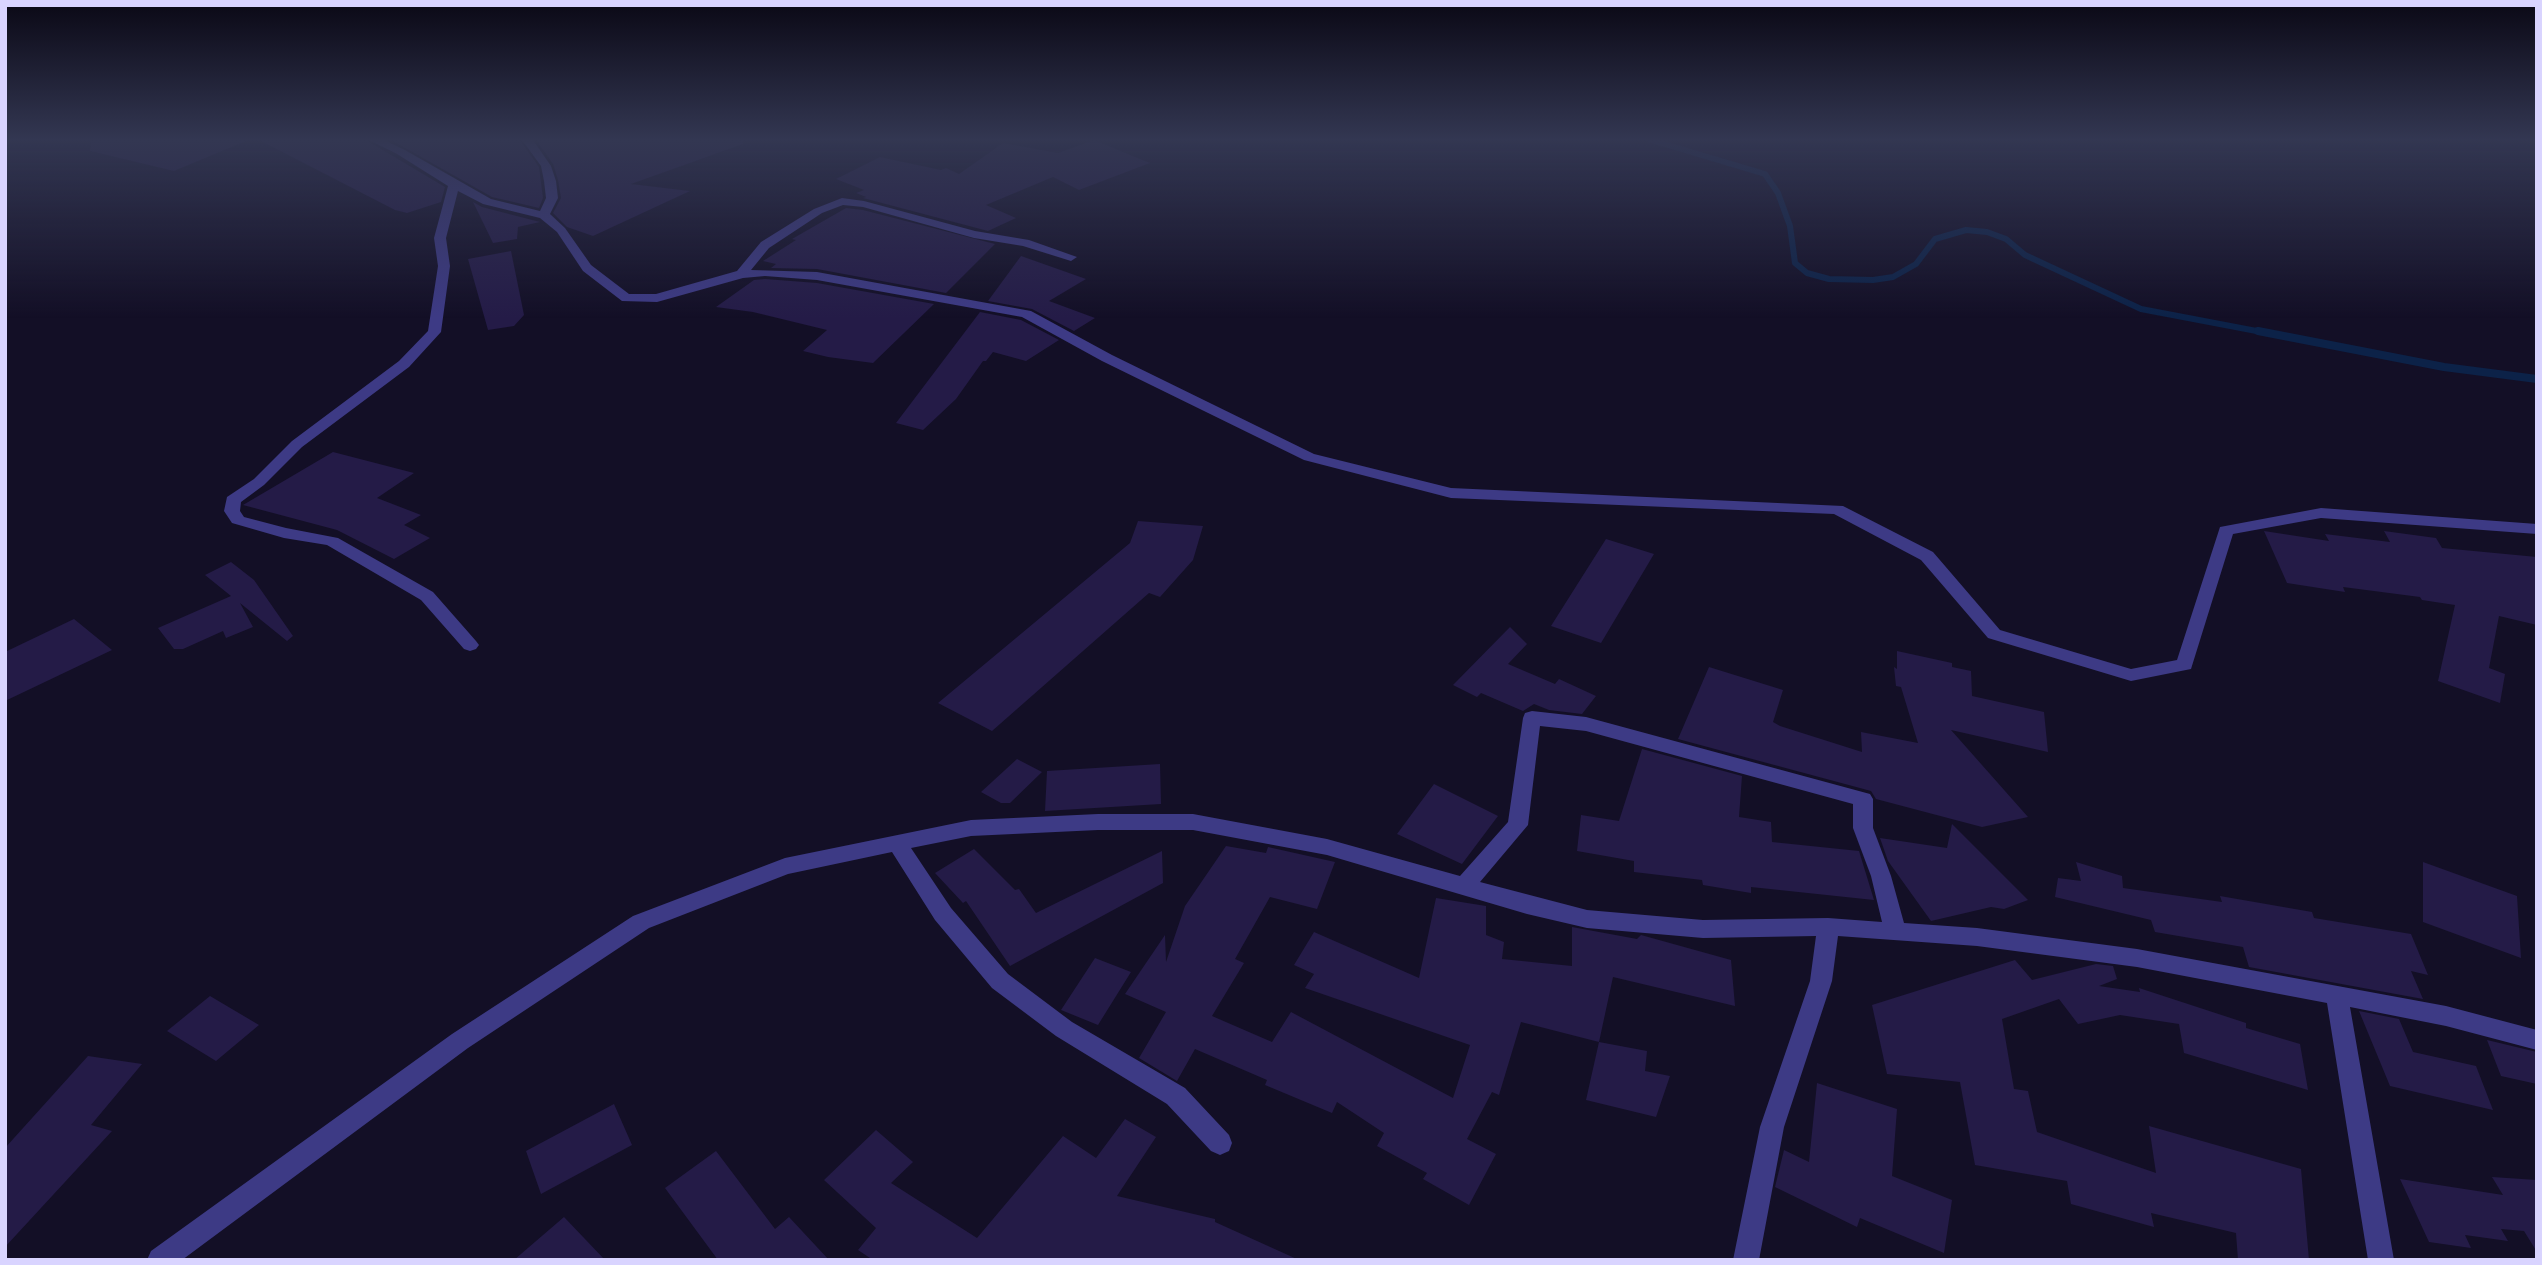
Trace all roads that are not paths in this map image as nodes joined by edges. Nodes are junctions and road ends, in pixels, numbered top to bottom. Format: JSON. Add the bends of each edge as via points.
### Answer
{"nodes":[{"id":1,"x":450,"y":199,"type":"edge"},
{"id":2,"x":481,"y":199,"type":"edge"},
{"id":3,"x":552,"y":199,"type":"edge"},
{"id":4,"x":544,"y":215,"type":"junction"},
{"id":5,"x":1071,"y":257,"type":"dead end"},
{"id":6,"x":742,"y":274,"type":"junction"},
{"id":7,"x":2537,"y":529,"type":"edge"},
{"id":8,"x":470,"y":645,"type":"dead end"},
{"id":9,"x":896,"y":842,"type":"junction"},
{"id":10,"x":1463,"y":887,"type":"junction"},
{"id":11,"x":1828,"y":927,"type":"junction"},
{"id":12,"x":1896,"y":932,"type":"junction"},
{"id":13,"x":2337,"y":995,"type":"junction"},
{"id":14,"x":2537,"y":1040,"type":"edge"},
{"id":15,"x":1220,"y":1143,"type":"dead end"},
{"id":16,"x":159,"y":1260,"type":"edge"},
{"id":17,"x":1746,"y":1260,"type":"edge"},
{"id":18,"x":2381,"y":1260,"type":"edge"}],
"edges":[{"from":1,"to":8,"type":"street","via":[[440,238],[444,266],[434,332],[404,365],[297,444],[259,482],[233,500],[232,510],[237,520],[332,541],[427,596]]},
{"from":2,"to":4,"type":"street"},
{"from":3,"to":4,"type":"street"},
{"from":4,"to":6,"type":"street","via":[[561,230],[587,268],[626,298],[657,298]]},
{"from":5,"to":6,"type":"street","via":[[842,201],[765,245]]},
{"from":6,"to":7,"type":"street","via":[[817,276],[1026,314],[1309,457],[1451,493],[1837,509],[1927,556],[1994,634],[2131,675],[2185,665],[2226,530],[2321,513]]},
{"from":9,"to":10,"type":"street","via":[[971,828],[1193,822],[1327,847]]},
{"from":9,"to":15,"type":"street","via":[[943,914],[1000,981],[1064,1029],[1176,1096]]},
{"from":9,"to":16,"type":"street","via":[[785,866],[641,922],[460,1041]]},
{"from":10,"to":11,"type":"street","via":[[1587,919],[1703,929]]},
{"from":10,"to":12,"type":"street","via":[[1518,825],[1532,718],[1586,724],[1863,799],[1863,828]]},
{"from":11,"to":12,"type":"street"},
{"from":11,"to":17,"type":"street","via":[[1821,981],[1772,1127]]},
{"from":12,"to":13,"type":"street","via":[[1977,937],[2137,958]]},
{"from":13,"to":14,"type":"street"},
{"from":13,"to":18,"type":"street"}]}
